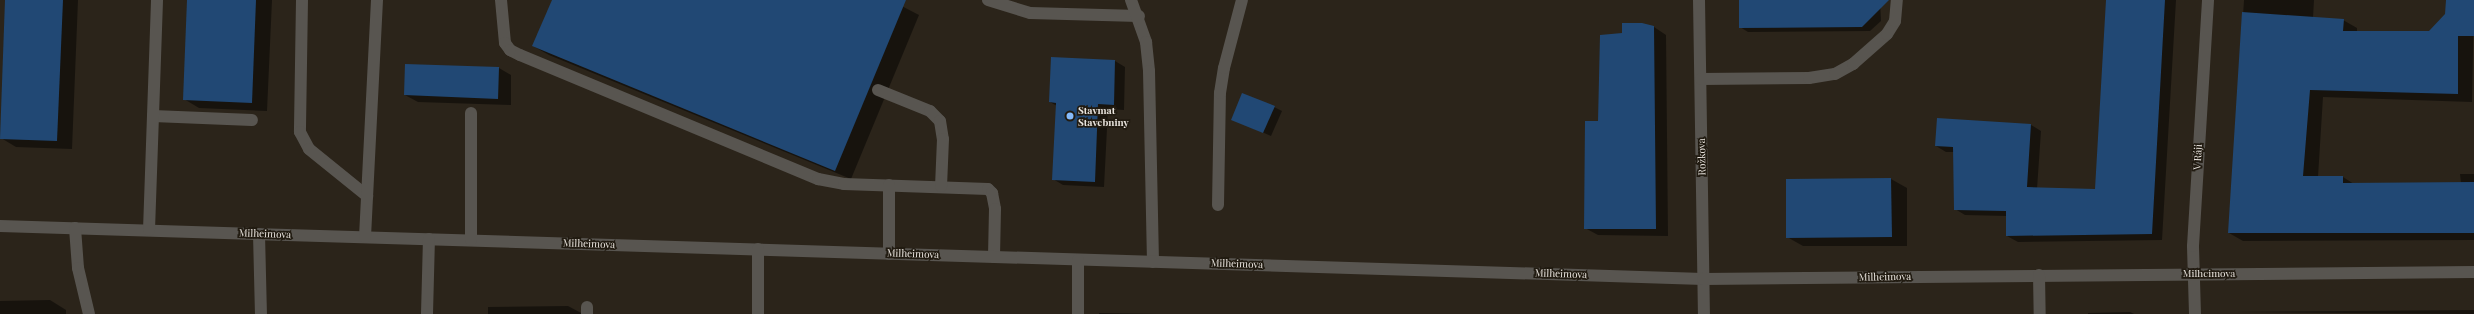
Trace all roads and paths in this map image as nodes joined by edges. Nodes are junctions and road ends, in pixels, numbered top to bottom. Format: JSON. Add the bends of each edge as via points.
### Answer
{"nodes":[{"id":1,"x":157,"y":0,"type":"edge"},
{"id":2,"x":302,"y":0,"type":"edge"},
{"id":3,"x":377,"y":0,"type":"edge"},
{"id":4,"x":501,"y":0,"type":"edge"},
{"id":5,"x":988,"y":0,"type":"edge"},
{"id":6,"x":1131,"y":0,"type":"edge"},
{"id":7,"x":1242,"y":0,"type":"edge"},
{"id":8,"x":1699,"y":0,"type":"edge"},
{"id":9,"x":1897,"y":0,"type":"edge"},
{"id":10,"x":2208,"y":0,"type":"edge"},
{"id":11,"x":1138,"y":16,"type":"junction"},
{"id":12,"x":1701,"y":79,"type":"junction"},
{"id":13,"x":878,"y":90,"type":"dead end"},
{"id":14,"x":471,"y":113,"type":"dead end"},
{"id":15,"x":153,"y":116,"type":"junction"},
{"id":16,"x":252,"y":120,"type":"dead end"},
{"id":17,"x":889,"y":185,"type":"junction"},
{"id":18,"x":941,"y":186,"type":"junction"},
{"id":19,"x":367,"y":196,"type":"junction"},
{"id":20,"x":1218,"y":205,"type":"dead end"},
{"id":21,"x":0,"y":226,"type":"edge"},
{"id":22,"x":75,"y":228,"type":"junction"},
{"id":23,"x":150,"y":230,"type":"junction"},
{"id":24,"x":259,"y":234,"type":"junction"},
{"id":25,"x":365,"y":237,"type":"junction"},
{"id":26,"x":430,"y":239,"type":"junction"},
{"id":27,"x":471,"y":240,"type":"junction"},
{"id":28,"x":758,"y":249,"type":"junction"},
{"id":29,"x":889,"y":254,"type":"junction"},
{"id":30,"x":994,"y":257,"type":"junction"},
{"id":31,"x":1078,"y":260,"type":"junction"},
{"id":32,"x":1153,"y":262,"type":"junction"},
{"id":33,"x":2474,"y":272,"type":"edge"},
{"id":34,"x":2192,"y":274,"type":"junction"},
{"id":35,"x":2039,"y":275,"type":"junction"},
{"id":36,"x":1704,"y":279,"type":"junction"},
{"id":37,"x":89,"y":314,"type":"edge"},
{"id":38,"x":261,"y":314,"type":"edge"},
{"id":39,"x":427,"y":314,"type":"edge"},
{"id":40,"x":758,"y":314,"type":"edge"},
{"id":41,"x":1078,"y":314,"type":"edge"},
{"id":42,"x":1704,"y":314,"type":"edge"},
{"id":43,"x":2040,"y":314,"type":"edge"},
{"id":44,"x":2195,"y":314,"type":"edge"}],
"edges":[{"from":1,"to":15,"type":"street"},
{"from":2,"to":19,"type":"street","via":[[300,132],[309,149]]},
{"from":3,"to":19,"type":"street"},
{"from":4,"to":17,"type":"street","via":[[505,43],[510,50],[520,55],[818,179],[844,184]]},
{"from":5,"to":11,"type":"street","via":[[1030,13]]},
{"from":6,"to":11,"type":"street"},
{"from":7,"to":20,"type":"street","via":[[1220,93]]},
{"from":8,"to":12,"type":"street","name":"Rožkova"},
{"from":9,"to":12,"type":"street","via":[[1895,21],[1887,34],[1853,64],[1835,74],[1809,78]]},
{"from":10,"to":34,"type":"street","name":"V Ráji"},
{"from":11,"to":32,"type":"street","via":[[1146,42],[1149,71]]},
{"from":12,"to":36,"type":"street","name":"Rožkova"},
{"from":13,"to":18,"type":"street","via":[[930,112],[940,121],[943,139]]},
{"from":14,"to":27,"type":"street"},
{"from":15,"to":16,"type":"street"},
{"from":15,"to":23,"type":"street"},
{"from":17,"to":18,"type":"street"},
{"from":17,"to":29,"type":"street"},
{"from":18,"to":30,"type":"street","via":[[981,187],[992,193],[995,209]]},
{"from":19,"to":25,"type":"street"},
{"from":21,"to":22,"type":"street","name":"Milheimova"},
{"from":22,"to":23,"type":"street","name":"Milheimova"},
{"from":22,"to":37,"type":"street","via":[[78,268]]},
{"from":23,"to":24,"type":"street","name":"Milheimova"},
{"from":24,"to":25,"type":"street","name":"Milheimova"},
{"from":24,"to":38,"type":"street"},
{"from":25,"to":26,"type":"street","name":"Milheimova"},
{"from":26,"to":27,"type":"street","name":"Milheimova"},
{"from":26,"to":39,"type":"street"},
{"from":27,"to":28,"type":"street","name":"Milheimova"},
{"from":28,"to":29,"type":"street","name":"Milheimova"},
{"from":28,"to":40,"type":"street"},
{"from":29,"to":30,"type":"street","name":"Milheimova"},
{"from":30,"to":31,"type":"street","name":"Milheimova"},
{"from":31,"to":32,"type":"street","name":"Milheimova"},
{"from":31,"to":41,"type":"street"},
{"from":32,"to":36,"type":"street","name":"Milheimova"},
{"from":33,"to":34,"type":"street","name":"Milheimova"},
{"from":34,"to":35,"type":"street","name":"Milheimova"},
{"from":34,"to":44,"type":"street","name":"V Ráji"},
{"from":35,"to":36,"type":"street","name":"Milheimova"},
{"from":35,"to":43,"type":"street"},
{"from":36,"to":42,"type":"street","name":"Rožkova"}]}
